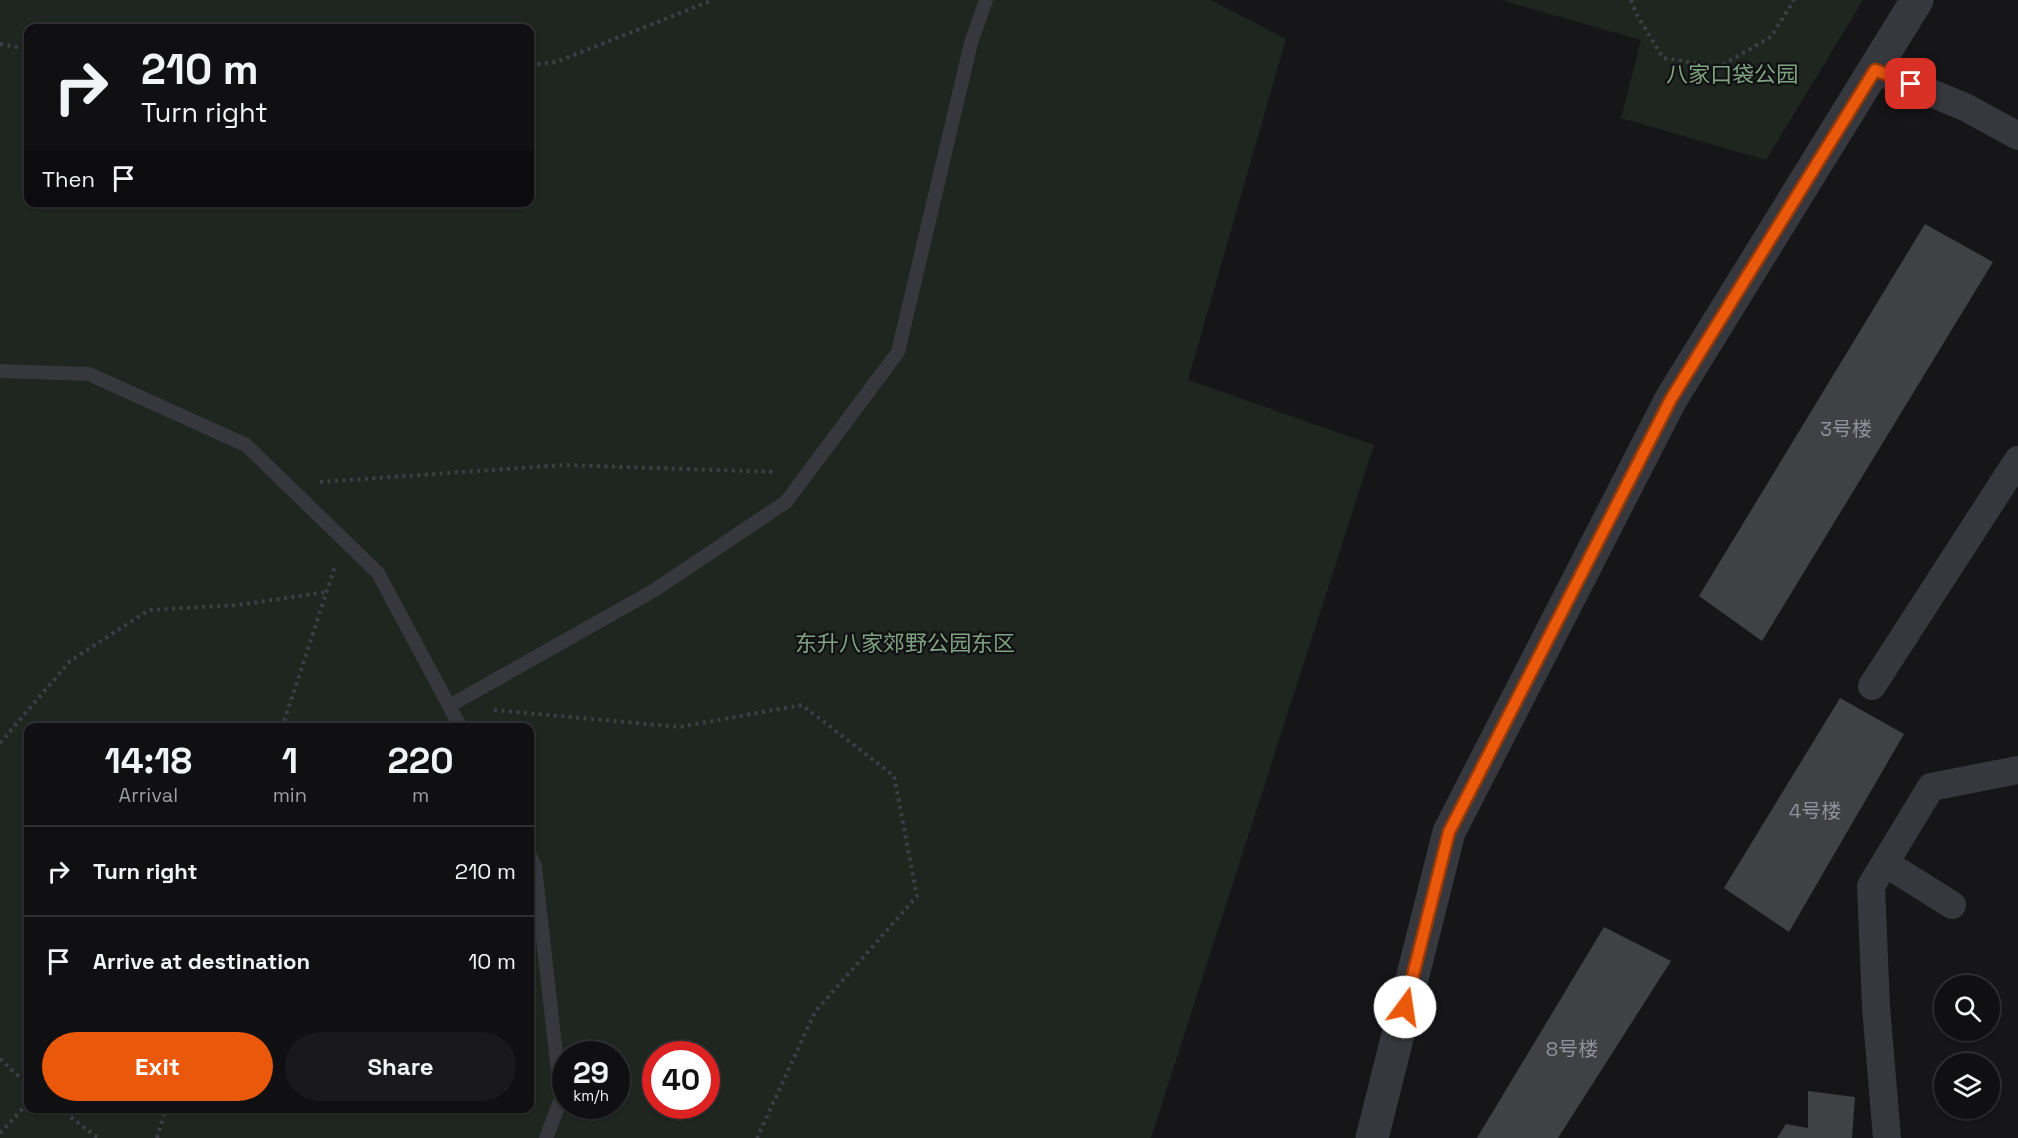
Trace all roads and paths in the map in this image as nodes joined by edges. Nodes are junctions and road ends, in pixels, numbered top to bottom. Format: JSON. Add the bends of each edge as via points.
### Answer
{"nodes":[{"id":1,"x":713,"y":0,"type":"edge"},
{"id":2,"x":986,"y":0,"type":"edge"},
{"id":3,"x":1631,"y":0,"type":"edge"},
{"id":4,"x":1794,"y":0,"type":"edge"},
{"id":5,"x":1917,"y":0,"type":"edge"},
{"id":6,"x":0,"y":44,"type":"edge"},
{"id":7,"x":24,"y":48,"type":"edge"},
{"id":8,"x":534,"y":65,"type":"edge"},
{"id":9,"x":1875,"y":70,"type":"junction"},
{"id":10,"x":2018,"y":136,"type":"edge"},
{"id":11,"x":0,"y":372,"type":"edge"},
{"id":12,"x":2018,"y":460,"type":"edge"},
{"id":13,"x":807,"y":474,"type":"junction"},
{"id":14,"x":287,"y":484,"type":"junction"},
{"id":15,"x":344,"y":539,"type":"junction"},
{"id":16,"x":327,"y":592,"type":"junction"},
{"id":17,"x":1872,"y":687,"type":"dead end"},
{"id":18,"x":449,"y":706,"type":"junction"},
{"id":19,"x":284,"y":723,"type":"edge"},
{"id":20,"x":458,"y":723,"type":"edge"},
{"id":21,"x":0,"y":743,"type":"edge"},
{"id":22,"x":2018,"y":770,"type":"edge"},
{"id":23,"x":1886,"y":863,"type":"junction"},
{"id":24,"x":534,"y":865,"type":"edge"},
{"id":25,"x":1952,"y":905,"type":"dead end"},
{"id":26,"x":0,"y":1059,"type":"edge"},
{"id":27,"x":24,"y":1081,"type":"edge"},
{"id":28,"x":24,"y":1107,"type":"edge"},
{"id":29,"x":66,"y":1113,"type":"edge"},
{"id":30,"x":164,"y":1113,"type":"edge"},
{"id":31,"x":0,"y":1133,"type":"edge"},
{"id":32,"x":98,"y":1138,"type":"edge"},
{"id":33,"x":157,"y":1138,"type":"edge"},
{"id":34,"x":546,"y":1138,"type":"edge"},
{"id":35,"x":757,"y":1138,"type":"edge"},
{"id":36,"x":1372,"y":1138,"type":"edge"},
{"id":37,"x":1887,"y":1138,"type":"edge"}],
"edges":[{"from":1,"to":8,"type":"path","via":[[556,62]]},
{"from":2,"to":13,"type":"lane","via":[[971,43],[898,352]]},
{"from":3,"to":4,"type":"path","via":[[1663,58],[1719,67],[1771,37]]},
{"from":5,"to":9,"type":"street"},
{"from":6,"to":7,"type":"path"},
{"from":9,"to":10,"type":"street","via":[[1965,106]]},
{"from":9,"to":36,"type":"street","via":[[1671,399],[1449,832]]},
{"from":11,"to":14,"type":"lane","via":[[89,374],[246,445]]},
{"from":12,"to":17,"type":"street"},
{"from":13,"to":14,"type":"path","via":[[563,465]]},
{"from":13,"to":18,"type":"lane","via":[[786,502],[653,591]]},
{"from":14,"to":15,"type":"lane"},
{"from":15,"to":16,"type":"path"},
{"from":15,"to":18,"type":"lane","via":[[378,573]]},
{"from":16,"to":19,"type":"path"},
{"from":16,"to":21,"type":"path","via":[[238,605],[148,610],[70,661]]},
{"from":18,"to":20,"type":"lane"},
{"from":18,"to":35,"type":"path","via":[[679,727],[802,705],[894,776],[917,896],[815,1012]]},
{"from":22,"to":23,"type":"street","via":[[1931,787]]},
{"from":23,"to":25,"type":"street"},
{"from":23,"to":37,"type":"street","via":[[1871,885]]},
{"from":24,"to":34,"type":"lane","via":[[561,1099]]},
{"from":26,"to":27,"type":"path"},
{"from":28,"to":31,"type":"path"},
{"from":29,"to":32,"type":"path"},
{"from":30,"to":33,"type":"path"}]}
